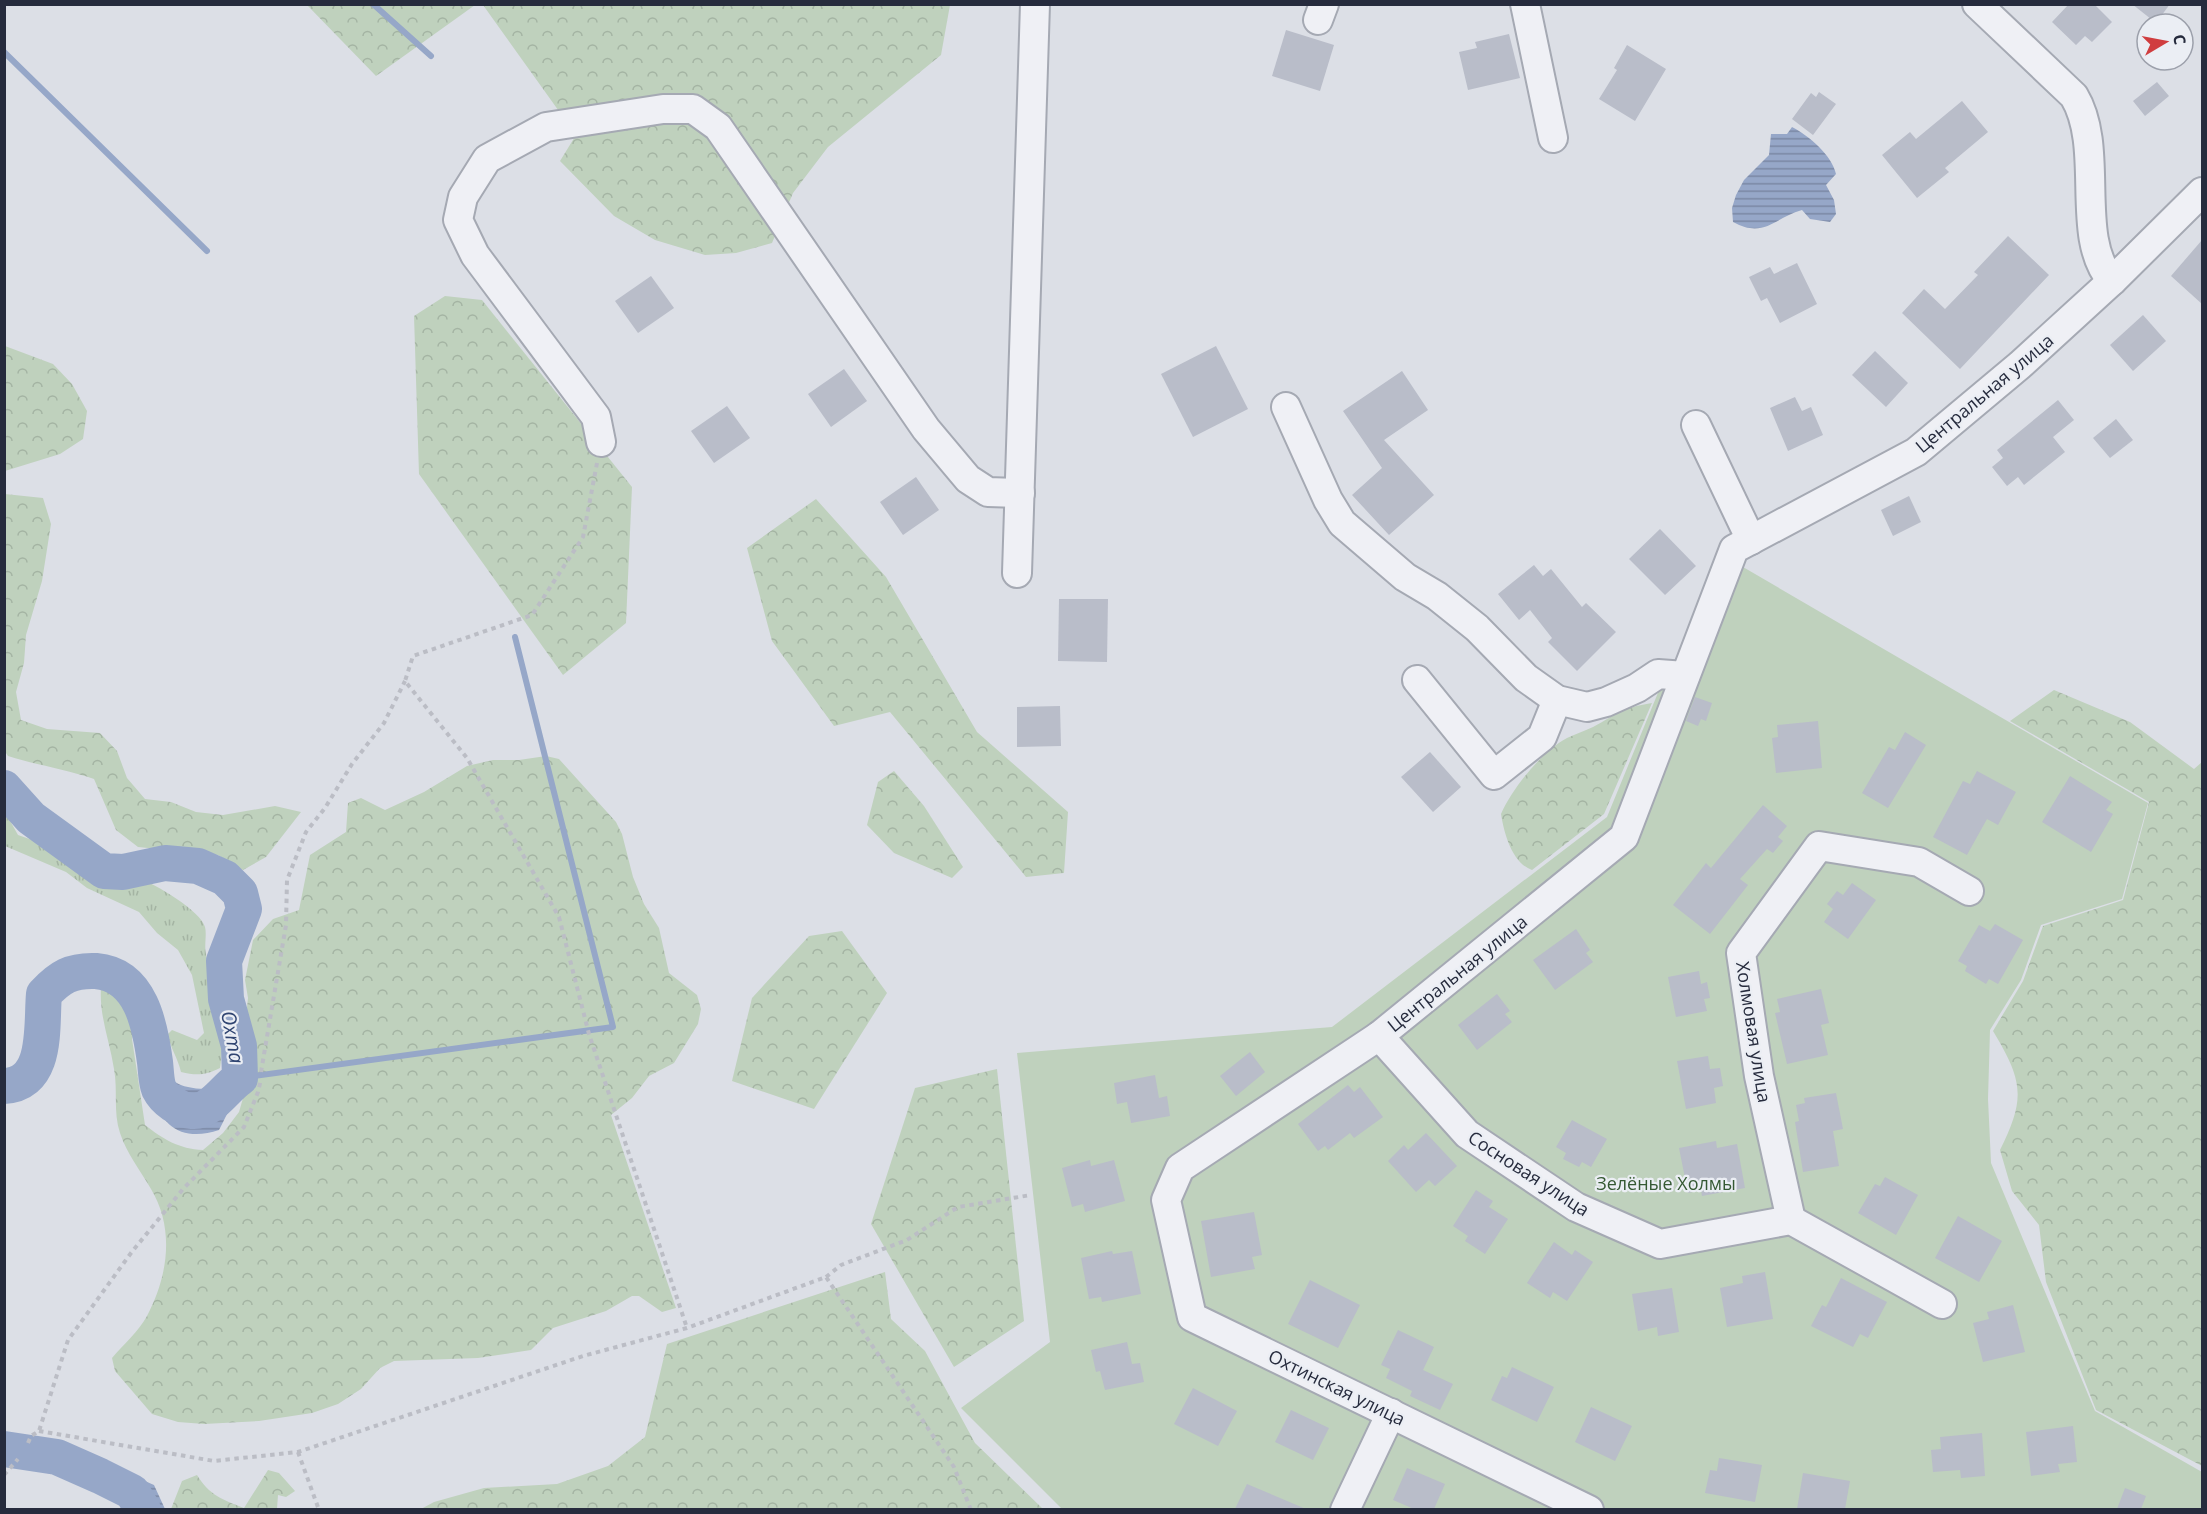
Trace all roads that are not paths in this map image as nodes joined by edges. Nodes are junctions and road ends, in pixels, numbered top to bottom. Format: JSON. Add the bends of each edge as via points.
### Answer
{"nodes":[{"id":1,"x":1035,"y":4,"type":"edge"},
{"id":2,"x":1525,"y":4,"type":"edge"},
{"id":3,"x":1977,"y":4,"type":"edge"},
{"id":4,"x":1553,"y":138,"type":"dead end"},
{"id":5,"x":2202,"y":192,"type":"edge"},
{"id":6,"x":2112,"y":281,"type":"junction"},
{"id":7,"x":1286,"y":407,"type":"dead end"},
{"id":8,"x":1696,"y":425,"type":"dead end"},
{"id":9,"x":601,"y":442,"type":"road end"},
{"id":10,"x":1020,"y":493,"type":"junction"},
{"id":11,"x":1742,"y":544,"type":"junction"},
{"id":12,"x":1017,"y":573,"type":"dead end"},
{"id":13,"x":1417,"y":680,"type":"dead end"},
{"id":14,"x":1682,"y":683,"type":"junction"},
{"id":15,"x":1557,"y":700,"type":"junction"},
{"id":16,"x":1969,"y":891,"type":"dead end"},
{"id":17,"x":1379,"y":1036,"type":"junction"},
{"id":18,"x":1166,"y":1200,"type":"joint"},
{"id":19,"x":1791,"y":1220,"type":"junction"},
{"id":20,"x":1942,"y":1304,"type":"dead end"},
{"id":21,"x":1391,"y":1413,"type":"junction"},
{"id":22,"x":1345,"y":1509,"type":"edge"},
{"id":23,"x":1589,"y":1509,"type":"edge"}],
"edges":[{"from":1,"to":10,"type":"street"},
{"from":2,"to":4,"type":"street"},
{"from":3,"to":6,"type":"street","via":[[2074,96],[2083,112],[2098,259]]},
{"from":5,"to":6,"type":"street","name":"Центральная улица"},
{"from":6,"to":11,"type":"street","name":"Центральная улица","via":[[1916,452]]},
{"from":7,"to":15,"type":"street","via":[[1342,523],[1406,577],[1477,628],[1526,678]]},
{"from":8,"to":11,"type":"street"},
{"from":9,"to":10,"type":"street","via":[[596,417],[475,255],[458,220],[464,197],[487,159],[546,127],[663,109],[693,109],[718,127],[926,429],[961,470],[987,492]]},
{"from":10,"to":12,"type":"street"},
{"from":11,"to":14,"type":"street","name":"Центральная улица"},
{"from":13,"to":15,"type":"street","via":[[1494,775],[1542,737]]},
{"from":14,"to":15,"type":"street","via":[[1658,674],[1606,702],[1587,706]]},
{"from":14,"to":17,"type":"street","name":"Центральная улица","via":[[1624,837]]},
{"from":16,"to":19,"type":"street","name":"Холмовая улица","via":[[1919,862],[1819,846],[1741,954],[1759,1076]]},
{"from":17,"to":18,"type":"street","name":"Центральная улица","via":[[1180,1168]]},
{"from":17,"to":19,"type":"street","name":"Сосновая улица","via":[[1467,1134],[1576,1207],[1660,1245]]},
{"from":18,"to":21,"type":"street","name":"Охтинская улица","via":[[1192,1317]]},
{"from":19,"to":20,"type":"street"},
{"from":21,"to":22,"type":"street"},
{"from":21,"to":23,"type":"street","name":"Охтинская улица"}]}
